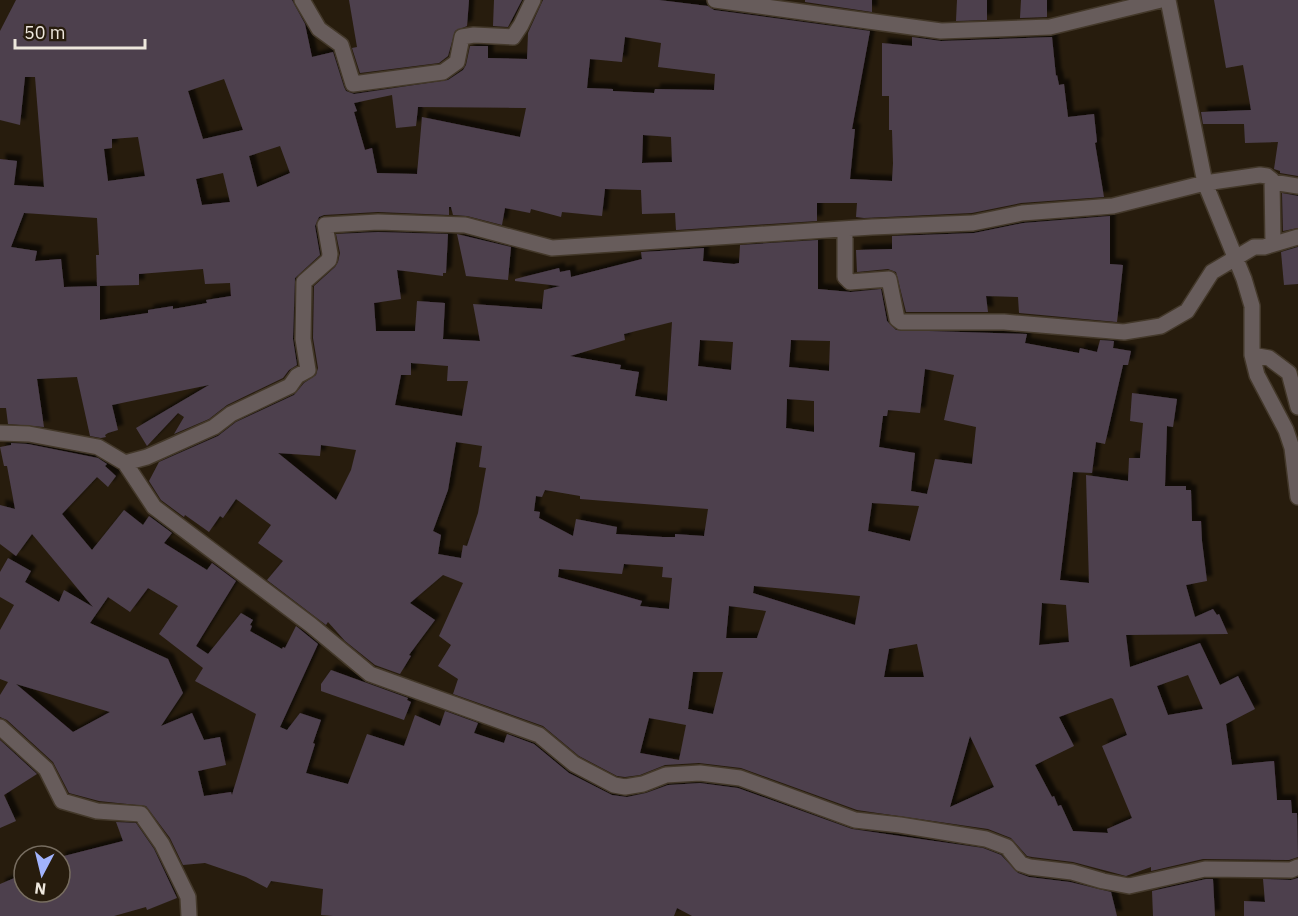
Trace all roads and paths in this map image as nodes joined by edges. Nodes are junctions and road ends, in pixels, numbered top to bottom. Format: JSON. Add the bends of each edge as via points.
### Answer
{"nodes":[{"id":1,"x":302,"y":0,"type":"edge"},
{"id":2,"x":533,"y":0,"type":"edge"},
{"id":3,"x":715,"y":0,"type":"edge"},
{"id":4,"x":1161,"y":0,"type":"edge"},
{"id":5,"x":1168,"y":0,"type":"edge"},
{"id":6,"x":1272,"y":182,"type":"junction"},
{"id":7,"x":1205,"y":183,"type":"junction"},
{"id":8,"x":1298,"y":186,"type":"edge"},
{"id":9,"x":845,"y":229,"type":"junction"},
{"id":10,"x":1298,"y":237,"type":"edge"},
{"id":11,"x":1273,"y":244,"type":"junction"},
{"id":12,"x":1234,"y":258,"type":"junction"},
{"id":13,"x":1252,"y":355,"type":"junction"},
{"id":14,"x":1298,"y":407,"type":"edge"},
{"id":15,"x":0,"y":433,"type":"edge"},
{"id":16,"x":124,"y":463,"type":"junction"},
{"id":17,"x":1298,"y":497,"type":"edge"},
{"id":18,"x":0,"y":727,"type":"edge"},
{"id":19,"x":1298,"y":867,"type":"edge"},
{"id":20,"x":189,"y":916,"type":"edge"}],
"edges":[{"from":1,"to":2,"type":"street","via":[[319,29],[341,45],[352,84],[443,72],[457,62],[462,37],[513,37]]},
{"from":3,"to":4,"type":"street","via":[[941,31],[1050,27]]},
{"from":5,"to":7,"type":"street"},
{"from":6,"to":7,"type":"street","via":[[1260,175]]},
{"from":6,"to":8,"type":"street"},
{"from":6,"to":11,"type":"street"},
{"from":7,"to":9,"type":"street","via":[[1113,206],[1022,213],[973,223]]},
{"from":7,"to":12,"type":"street"},
{"from":9,"to":12,"type":"street","via":[[845,277],[850,282],[890,279],[897,320],[905,322],[1004,322],[1124,332],[1161,326],[1187,311],[1212,272]]},
{"from":9,"to":16,"type":"street","via":[[552,248],[465,225],[325,225],[329,260],[304,282],[303,339],[308,370],[290,386],[231,414],[214,427]]},
{"from":10,"to":11,"type":"street"},
{"from":11,"to":12,"type":"street","via":[[1254,247]]},
{"from":12,"to":13,"type":"street","via":[[1252,306]]},
{"from":13,"to":14,"type":"street","via":[[1269,357],[1289,373]]},
{"from":13,"to":17,"type":"street","via":[[1257,375],[1292,448]]},
{"from":15,"to":16,"type":"street","via":[[29,434],[98,447]]},
{"from":16,"to":19,"type":"street","via":[[154,507],[312,625],[370,674],[539,735],[574,764],[614,785],[625,787],[666,775],[700,773],[740,778],[855,820],[986,839],[1007,847],[1021,864],[1030,867],[1072,872],[1129,886],[1205,870]]},
{"from":18,"to":20,"type":"street","via":[[46,769],[62,801],[97,811],[141,814],[162,844],[188,897]]}]}
